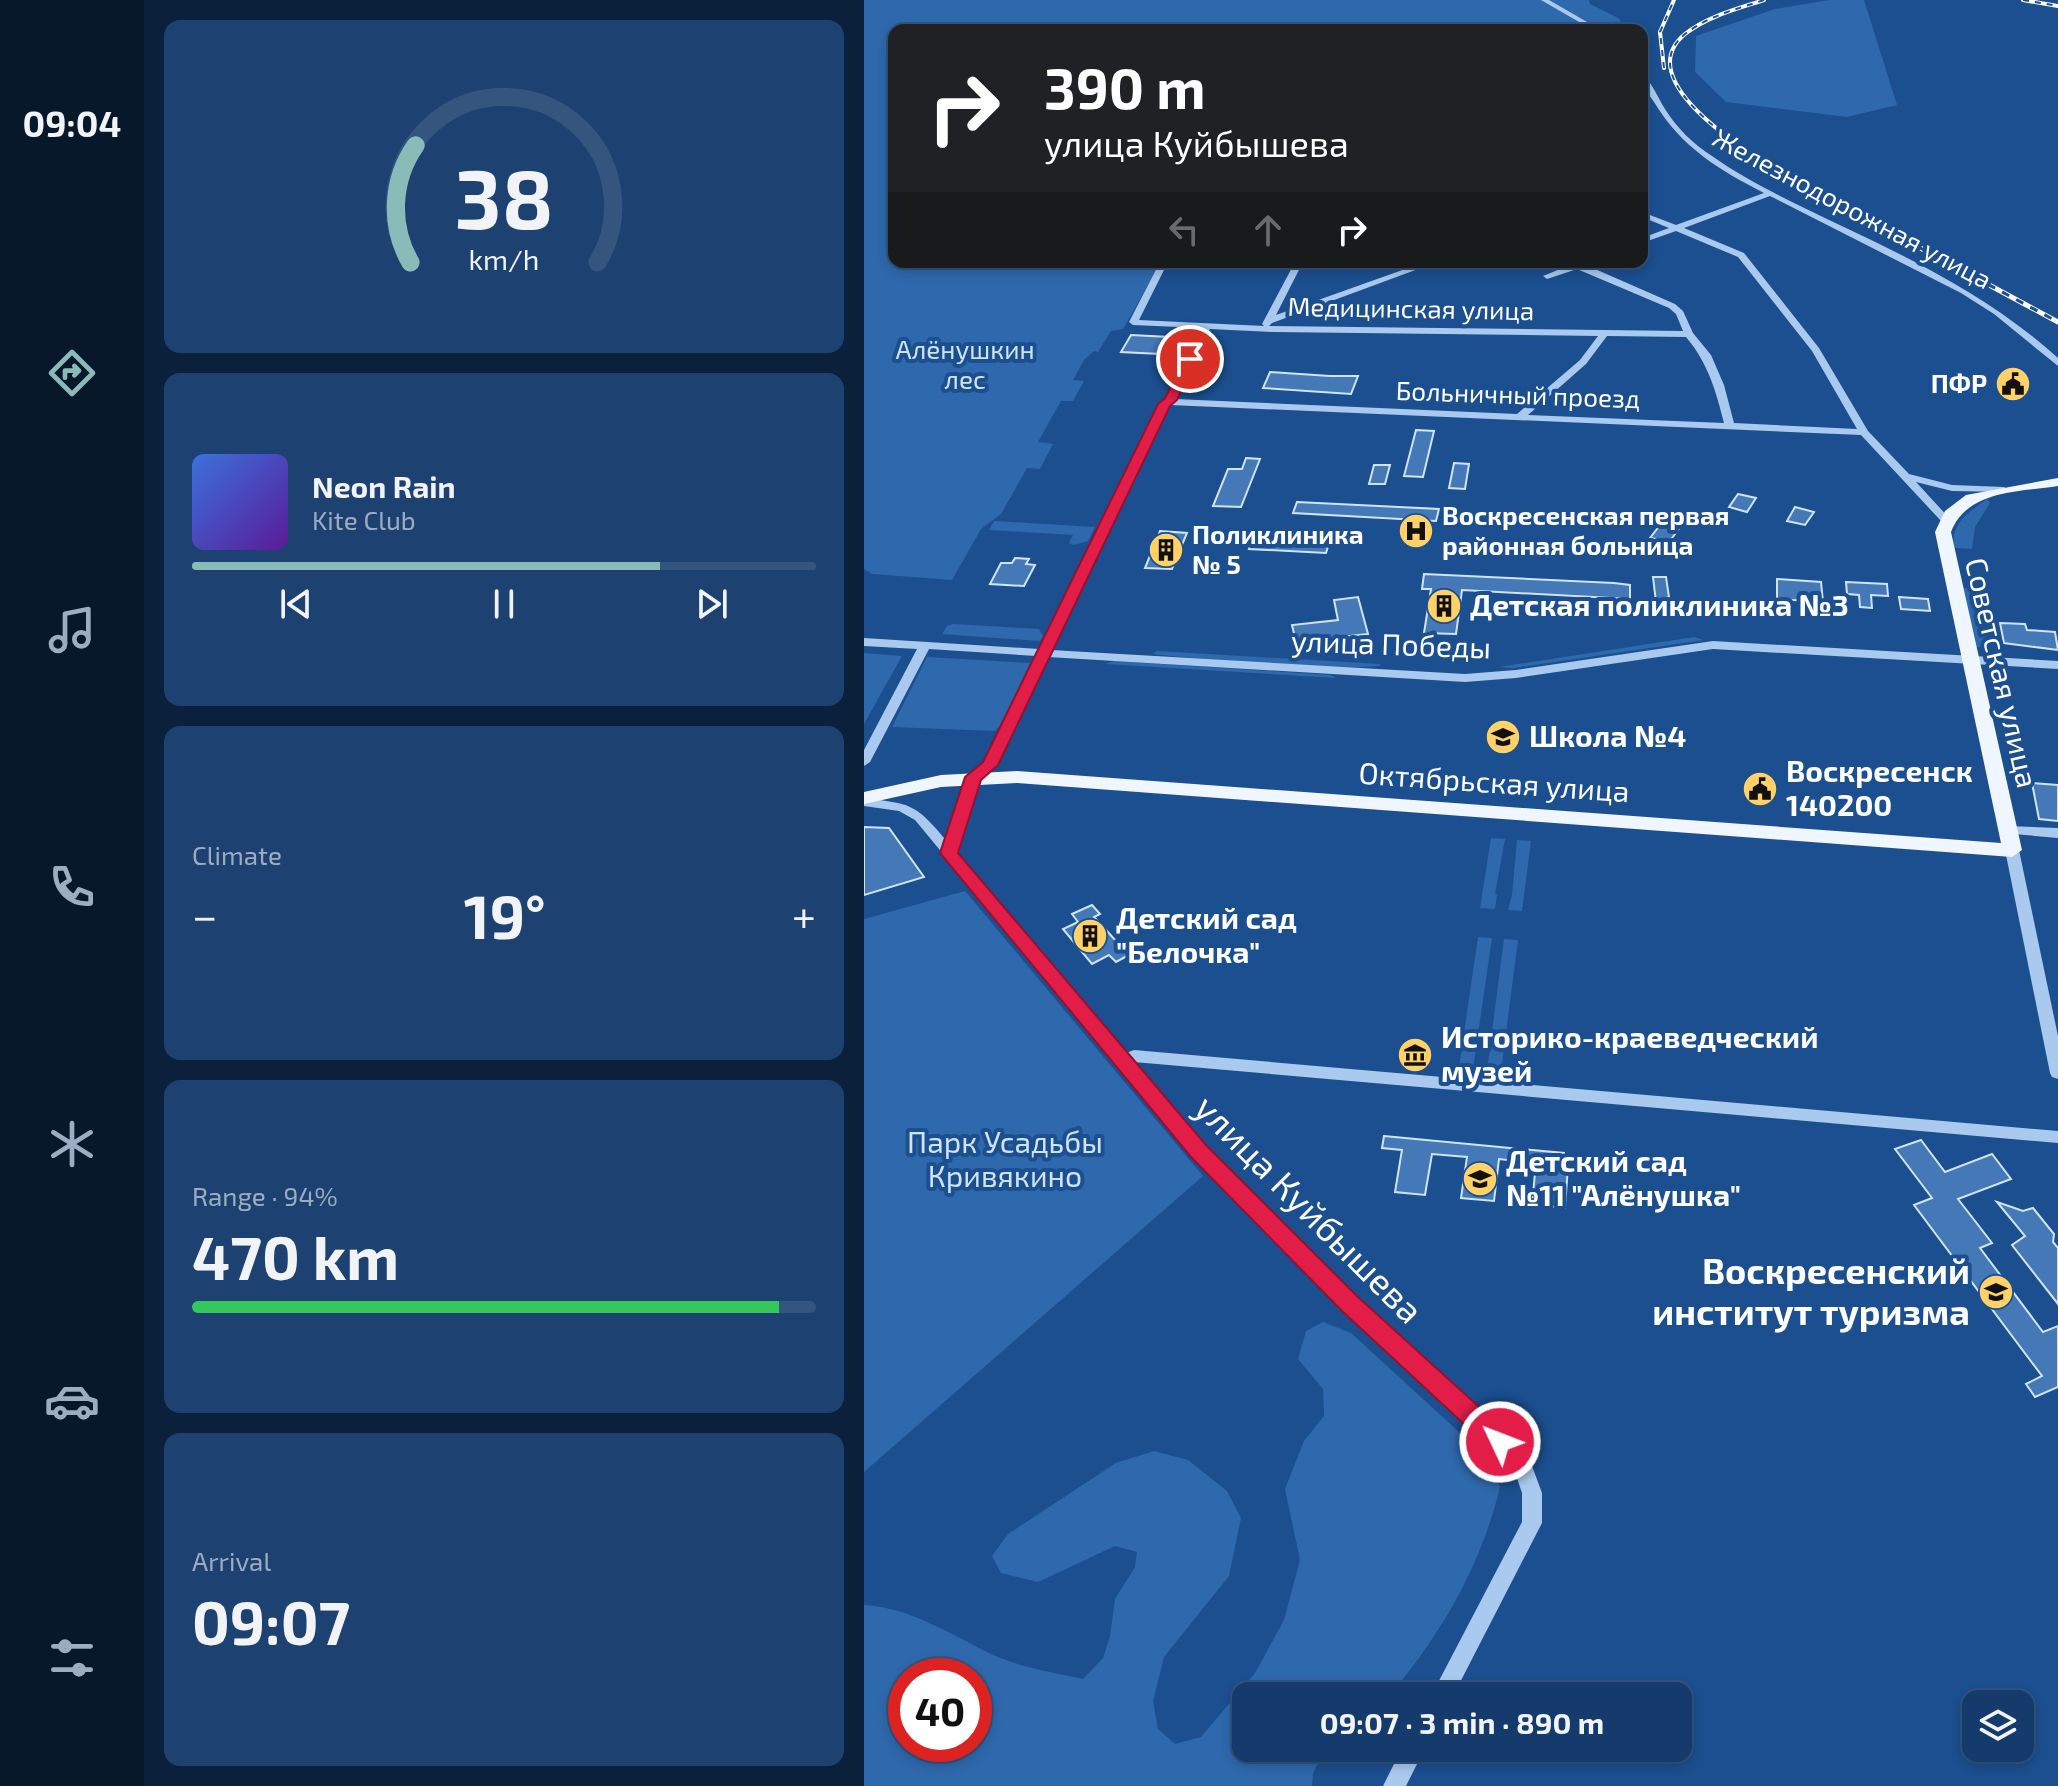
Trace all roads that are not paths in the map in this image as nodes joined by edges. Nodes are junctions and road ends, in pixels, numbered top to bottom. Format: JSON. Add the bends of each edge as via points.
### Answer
{"nodes":[{"id":1,"x":1544,"y":0,"type":"edge"},
{"id":2,"x":1587,"y":24,"type":"edge"},
{"id":3,"x":1648,"y":86,"type":"edge"},
{"id":4,"x":1771,"y":193,"type":"junction"},
{"id":5,"x":1648,"y":216,"type":"edge"},
{"id":6,"x":1678,"y":227,"type":"junction"},
{"id":7,"x":1648,"y":239,"type":"edge"},
{"id":8,"x":1161,"y":268,"type":"edge"},
{"id":9,"x":1296,"y":268,"type":"edge"},
{"id":10,"x":1417,"y":268,"type":"edge"},
{"id":11,"x":1565,"y":268,"type":"edge"},
{"id":12,"x":1588,"y":268,"type":"edge"},
{"id":13,"x":1547,"y":276,"type":"dead end"},
{"id":14,"x":1207,"y":325,"type":"junction"},
{"id":15,"x":1267,"y":325,"type":"junction"},
{"id":16,"x":1604,"y":334,"type":"junction"},
{"id":17,"x":1689,"y":334,"type":"junction"},
{"id":18,"x":2058,"y":363,"type":"edge"},
{"id":19,"x":1169,"y":402,"type":"junction"},
{"id":20,"x":1519,"y":417,"type":"junction"},
{"id":21,"x":1730,"y":426,"type":"junction"},
{"id":22,"x":1864,"y":432,"type":"junction"},
{"id":23,"x":1907,"y":476,"type":"junction"},
{"id":24,"x":2058,"y":482,"type":"edge"},
{"id":25,"x":2004,"y":490,"type":"junction"},
{"id":26,"x":1946,"y":520,"type":"junction"},
{"id":27,"x":864,"y":642,"type":"edge"},
{"id":28,"x":925,"y":645,"type":"junction"},
{"id":29,"x":1044,"y":652,"type":"junction"},
{"id":30,"x":1968,"y":659,"type":"junction"},
{"id":31,"x":2058,"y":665,"type":"edge"},
{"id":32,"x":864,"y":762,"type":"edge"},
{"id":33,"x":973,"y":777,"type":"junction"},
{"id":34,"x":864,"y":800,"type":"edge"},
{"id":35,"x":2007,"y":830,"type":"junction"},
{"id":36,"x":2058,"y":833,"type":"edge"},
{"id":37,"x":2012,"y":850,"type":"junction"},
{"id":38,"x":949,"y":853,"type":"junction"},
{"id":39,"x":1121,"y":1061,"type":"junction"},
{"id":40,"x":2058,"y":1073,"type":"edge"},
{"id":41,"x":2058,"y":1137,"type":"edge"},
{"id":42,"x":1449,"y":1682,"type":"edge"},
{"id":43,"x":1407,"y":1762,"type":"edge"},
{"id":44,"x":1394,"y":1786,"type":"edge"}],
"edges":[{"from":1,"to":2,"type":"street"},
{"from":3,"to":4,"type":"street","name":"Железнодорожная улица","via":[[1689,142]]},
{"from":4,"to":6,"type":"street"},
{"from":4,"to":18,"type":"street","name":"Железнодорожная улица","via":[[1997,309]]},
{"from":5,"to":6,"type":"street","name":"Советская улица"},
{"from":6,"to":7,"type":"street"},
{"from":6,"to":22,"type":"street","name":"Советская улица","via":[[1749,263],[1816,350]]},
{"from":8,"to":14,"type":"street","name":"Медицинская улица","via":[[1133,322]]},
{"from":9,"to":15,"type":"street"},
{"from":10,"to":15,"type":"street"},
{"from":11,"to":13,"type":"street"},
{"from":12,"to":17,"type":"street","via":[[1672,306]]},
{"from":14,"to":15,"type":"street","name":"Медицинская улица"},
{"from":14,"to":19,"type":"street"},
{"from":15,"to":16,"type":"street","name":"Медицинская улица"},
{"from":16,"to":17,"type":"street","name":"Медицинская улица"},
{"from":16,"to":20,"type":"street","via":[[1583,362]]},
{"from":17,"to":21,"type":"street","via":[[1715,375]]},
{"from":19,"to":20,"type":"street","name":"Больничный проезд"},
{"from":19,"to":29,"type":"street"},
{"from":20,"to":21,"type":"street","name":"Больничный проезд"},
{"from":21,"to":22,"type":"street","name":"Больничный проезд"},
{"from":22,"to":23,"type":"street","name":"Советская улица"},
{"from":23,"to":25,"type":"street","via":[[1952,488]]},
{"from":23,"to":26,"type":"street","name":"Советская улица"},
{"from":24,"to":25,"type":"main road","name":"Советская улица"},
{"from":25,"to":26,"type":"main road","name":"Советская улица","via":[[1971,498]]},
{"from":26,"to":30,"type":"main road","name":"Советская улица","via":[[1943,542]]},
{"from":27,"to":28,"type":"street","name":"улица Победы"},
{"from":28,"to":29,"type":"street","name":"улица Победы"},
{"from":28,"to":32,"type":"street"},
{"from":29,"to":30,"type":"street","name":"улица Победы","via":[[1465,678],[1713,645]]},
{"from":29,"to":33,"type":"street","via":[[989,765]]},
{"from":30,"to":31,"type":"street","name":"улица Победы"},
{"from":30,"to":35,"type":"main road","name":"Советская улица"},
{"from":33,"to":34,"type":"main road","name":"Октябрьская улица","via":[[903,787]]},
{"from":33,"to":37,"type":"main road","name":"Октябрьская улица"},
{"from":33,"to":38,"type":"street"},
{"from":34,"to":38,"type":"street","name":"улица Куйбышева","via":[[910,810]]},
{"from":35,"to":36,"type":"street"},
{"from":35,"to":37,"type":"main road","name":"Советская улица"},
{"from":37,"to":40,"type":"street","name":"Советская улица"},
{"from":38,"to":39,"type":"street","name":"улица Куйбышева"},
{"from":39,"to":41,"type":"street","via":[[1134,1056]]},
{"from":39,"to":42,"type":"street","name":"улица Куйбышева","via":[[1199,1151],[1350,1304],[1522,1464],[1532,1493],[1532,1523]]},
{"from":43,"to":44,"type":"street"}]}
